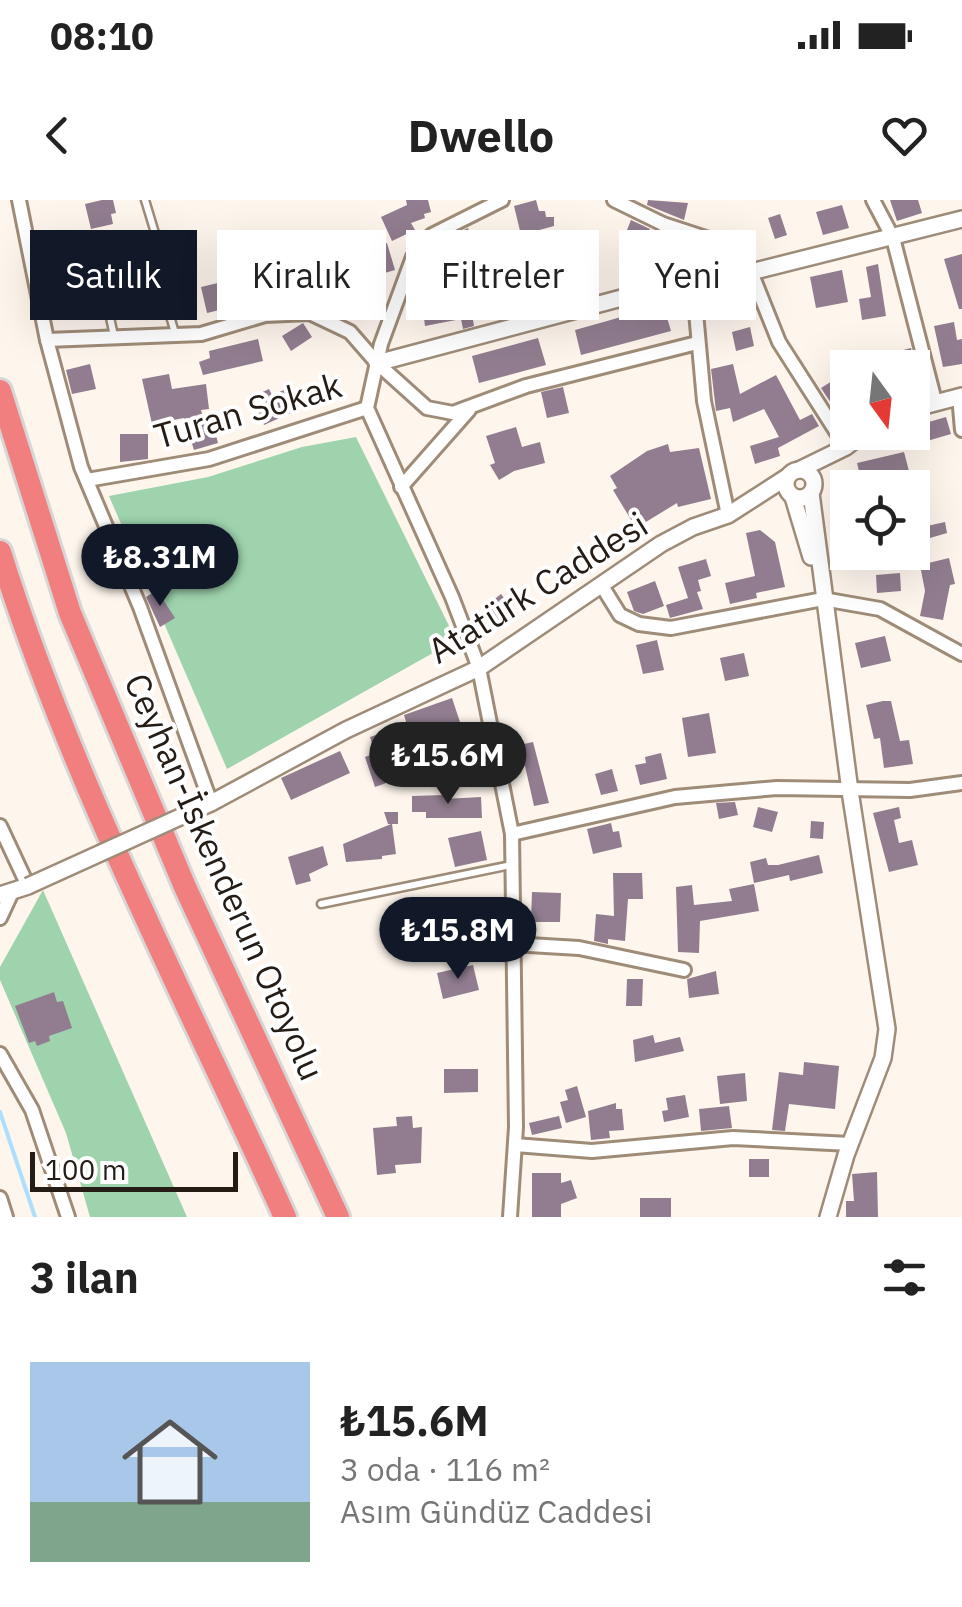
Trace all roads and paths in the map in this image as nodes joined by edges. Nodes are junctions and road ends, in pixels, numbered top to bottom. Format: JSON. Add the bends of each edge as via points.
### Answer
{"nodes":[{"id":1,"x":19,"y":200,"type":"edge"},
{"id":2,"x":145,"y":200,"type":"edge"},
{"id":3,"x":502,"y":200,"type":"edge"},
{"id":4,"x":614,"y":200,"type":"edge"},
{"id":5,"x":873,"y":200,"type":"edge"},
{"id":6,"x":962,"y":219,"type":"edge"},
{"id":7,"x":663,"y":224,"type":"junction"},
{"id":8,"x":668,"y":230,"type":"edge"},
{"id":9,"x":681,"y":230,"type":"edge"},
{"id":10,"x":893,"y":238,"type":"junction"},
{"id":11,"x":756,"y":271,"type":"edge"},
{"id":12,"x":756,"y":282,"type":"edge"},
{"id":13,"x":619,"y":299,"type":"edge"},
{"id":14,"x":110,"y":320,"type":"edge"},
{"id":15,"x":695,"y":320,"type":"edge"},
{"id":16,"x":175,"y":333,"type":"junction"},
{"id":17,"x":114,"y":337,"type":"junction"},
{"id":18,"x":48,"y":340,"type":"junction"},
{"id":19,"x":697,"y":344,"type":"junction"},
{"id":20,"x":377,"y":364,"type":"junction"},
{"id":21,"x":0,"y":391,"type":"edge"},
{"id":22,"x":961,"y":396,"type":"edge"},
{"id":23,"x":935,"y":402,"type":"junction"},
{"id":24,"x":930,"y":404,"type":"edge"},
{"id":25,"x":367,"y":408,"type":"junction"},
{"id":26,"x":471,"y":408,"type":"junction"},
{"id":27,"x":830,"y":422,"type":"edge"},
{"id":28,"x":962,"y":430,"type":"edge"},
{"id":29,"x":840,"y":450,"type":"edge"},
{"id":30,"x":844,"y":450,"type":"edge"},
{"id":31,"x":793,"y":473,"type":"junction"},
{"id":32,"x":87,"y":480,"type":"junction"},
{"id":33,"x":401,"y":486,"type":"junction"},
{"id":34,"x":812,"y":488,"type":"junction"},
{"id":35,"x":792,"y":495,"type":"junction"},
{"id":36,"x":728,"y":515,"type":"junction"},
{"id":37,"x":0,"y":552,"type":"edge"},
{"id":38,"x":602,"y":586,"type":"junction"},
{"id":39,"x":824,"y":599,"type":"junction"},
{"id":40,"x":962,"y":654,"type":"edge"},
{"id":41,"x":479,"y":668,"type":"junction"},
{"id":42,"x":962,"y":783,"type":"edge"},
{"id":43,"x":850,"y":791,"type":"junction"},
{"id":44,"x":212,"y":803,"type":"junction"},
{"id":45,"x":0,"y":826,"type":"edge"},
{"id":46,"x":512,"y":834,"type":"junction"},
{"id":47,"x":512,"y":865,"type":"junction"},
{"id":48,"x":14,"y":890,"type":"edge"},
{"id":49,"x":322,"y":904,"type":"dead end"},
{"id":50,"x":0,"y":918,"type":"edge"},
{"id":51,"x":512,"y":944,"type":"junction"},
{"id":52,"x":684,"y":970,"type":"dead end"},
{"id":53,"x":0,"y":1054,"type":"edge"},
{"id":54,"x":850,"y":1144,"type":"junction"},
{"id":55,"x":514,"y":1145,"type":"junction"},
{"id":56,"x":0,"y":1198,"type":"edge"},
{"id":57,"x":6,"y":1217,"type":"edge"},
{"id":58,"x":68,"y":1217,"type":"edge"},
{"id":59,"x":285,"y":1217,"type":"edge"},
{"id":60,"x":338,"y":1217,"type":"edge"},
{"id":61,"x":510,"y":1217,"type":"edge"},
{"id":62,"x":828,"y":1217,"type":"edge"}],
"edges":[{"from":1,"to":18,"type":"street"},
{"from":2,"to":16,"type":"lane","via":[[155,234],[148,242]]},
{"from":3,"to":20,"type":"street","via":[[432,235],[413,256]]},
{"from":4,"to":7,"type":"street"},
{"from":5,"to":10,"type":"street"},
{"from":6,"to":10,"type":"street"},
{"from":7,"to":8,"type":"street"},
{"from":7,"to":9,"type":"street"},
{"from":10,"to":11,"type":"street"},
{"from":10,"to":23,"type":"street"},
{"from":12,"to":27,"type":"street","via":[[779,342]]},
{"from":13,"to":20,"type":"street"},
{"from":14,"to":17,"type":"lane"},
{"from":15,"to":19,"type":"street"},
{"from":16,"to":17,"type":"street"},
{"from":16,"to":20,"type":"street","via":[[215,331],[264,315],[310,314],[350,332]]},
{"from":17,"to":18,"type":"street"},
{"from":18,"to":32,"type":"street"},
{"from":19,"to":26,"type":"street","via":[[526,386]]},
{"from":19,"to":36,"type":"street"},
{"from":20,"to":25,"type":"street"},
{"from":20,"to":26,"type":"street","via":[[435,412]]},
{"from":21,"to":60,"type":"highway","name":"Ceyhan-İskenderun Otoyolu","via":[[70,613],[184,887]]},
{"from":22,"to":23,"type":"street"},
{"from":22,"to":28,"type":"street"},
{"from":23,"to":24,"type":"street"},
{"from":25,"to":32,"type":"street","name":"Turan Sokak","via":[[208,460]]},
{"from":25,"to":33,"type":"street"},
{"from":26,"to":33,"type":"street"},
{"from":29,"to":31,"type":"street","name":"Atatürk Caddesi"},
{"from":30,"to":34,"type":"street"},
{"from":31,"to":34,"type":"street","via":[[808,472]]},
{"from":31,"to":35,"type":"street","via":[[785,486]]},
{"from":31,"to":36,"type":"street","name":"Atatürk Caddesi"},
{"from":32,"to":44,"type":"street"},
{"from":33,"to":41,"type":"street"},
{"from":34,"to":35,"type":"street","via":[[803,498]]},
{"from":34,"to":39,"type":"street"},
{"from":35,"to":36,"type":"street"},
{"from":35,"to":39,"type":"street"},
{"from":36,"to":38,"type":"street","name":"Atatürk Caddesi","via":[[661,544]]},
{"from":37,"to":59,"type":"highway","via":[[24,630],[140,906]]},
{"from":38,"to":39,"type":"street","via":[[620,615],[671,628]]},
{"from":38,"to":41,"type":"street","name":"Atatürk Caddesi"},
{"from":39,"to":40,"type":"street","via":[[880,610]]},
{"from":39,"to":43,"type":"street"},
{"from":41,"to":44,"type":"street","name":"Atatürk Caddesi"},
{"from":41,"to":46,"type":"street"},
{"from":42,"to":43,"type":"street"},
{"from":43,"to":46,"type":"street","via":[[777,788],[675,797]]},
{"from":43,"to":54,"type":"street","via":[[886,1029],[883,1058]]},
{"from":44,"to":48,"type":"street","name":"Atatürk Caddesi","bridge":true},
{"from":45,"to":48,"type":"street"},
{"from":46,"to":47,"type":"street"},
{"from":47,"to":49,"type":"lane"},
{"from":47,"to":51,"type":"street"},
{"from":48,"to":50,"type":"street"},
{"from":51,"to":52,"type":"street","via":[[579,948]]},
{"from":51,"to":55,"type":"street"},
{"from":53,"to":58,"type":"street","via":[[32,1110]]},
{"from":54,"to":55,"type":"street","via":[[733,1138],[592,1151]]},
{"from":54,"to":62,"type":"street"},
{"from":55,"to":61,"type":"street"},
{"from":56,"to":57,"type":"street"}]}
